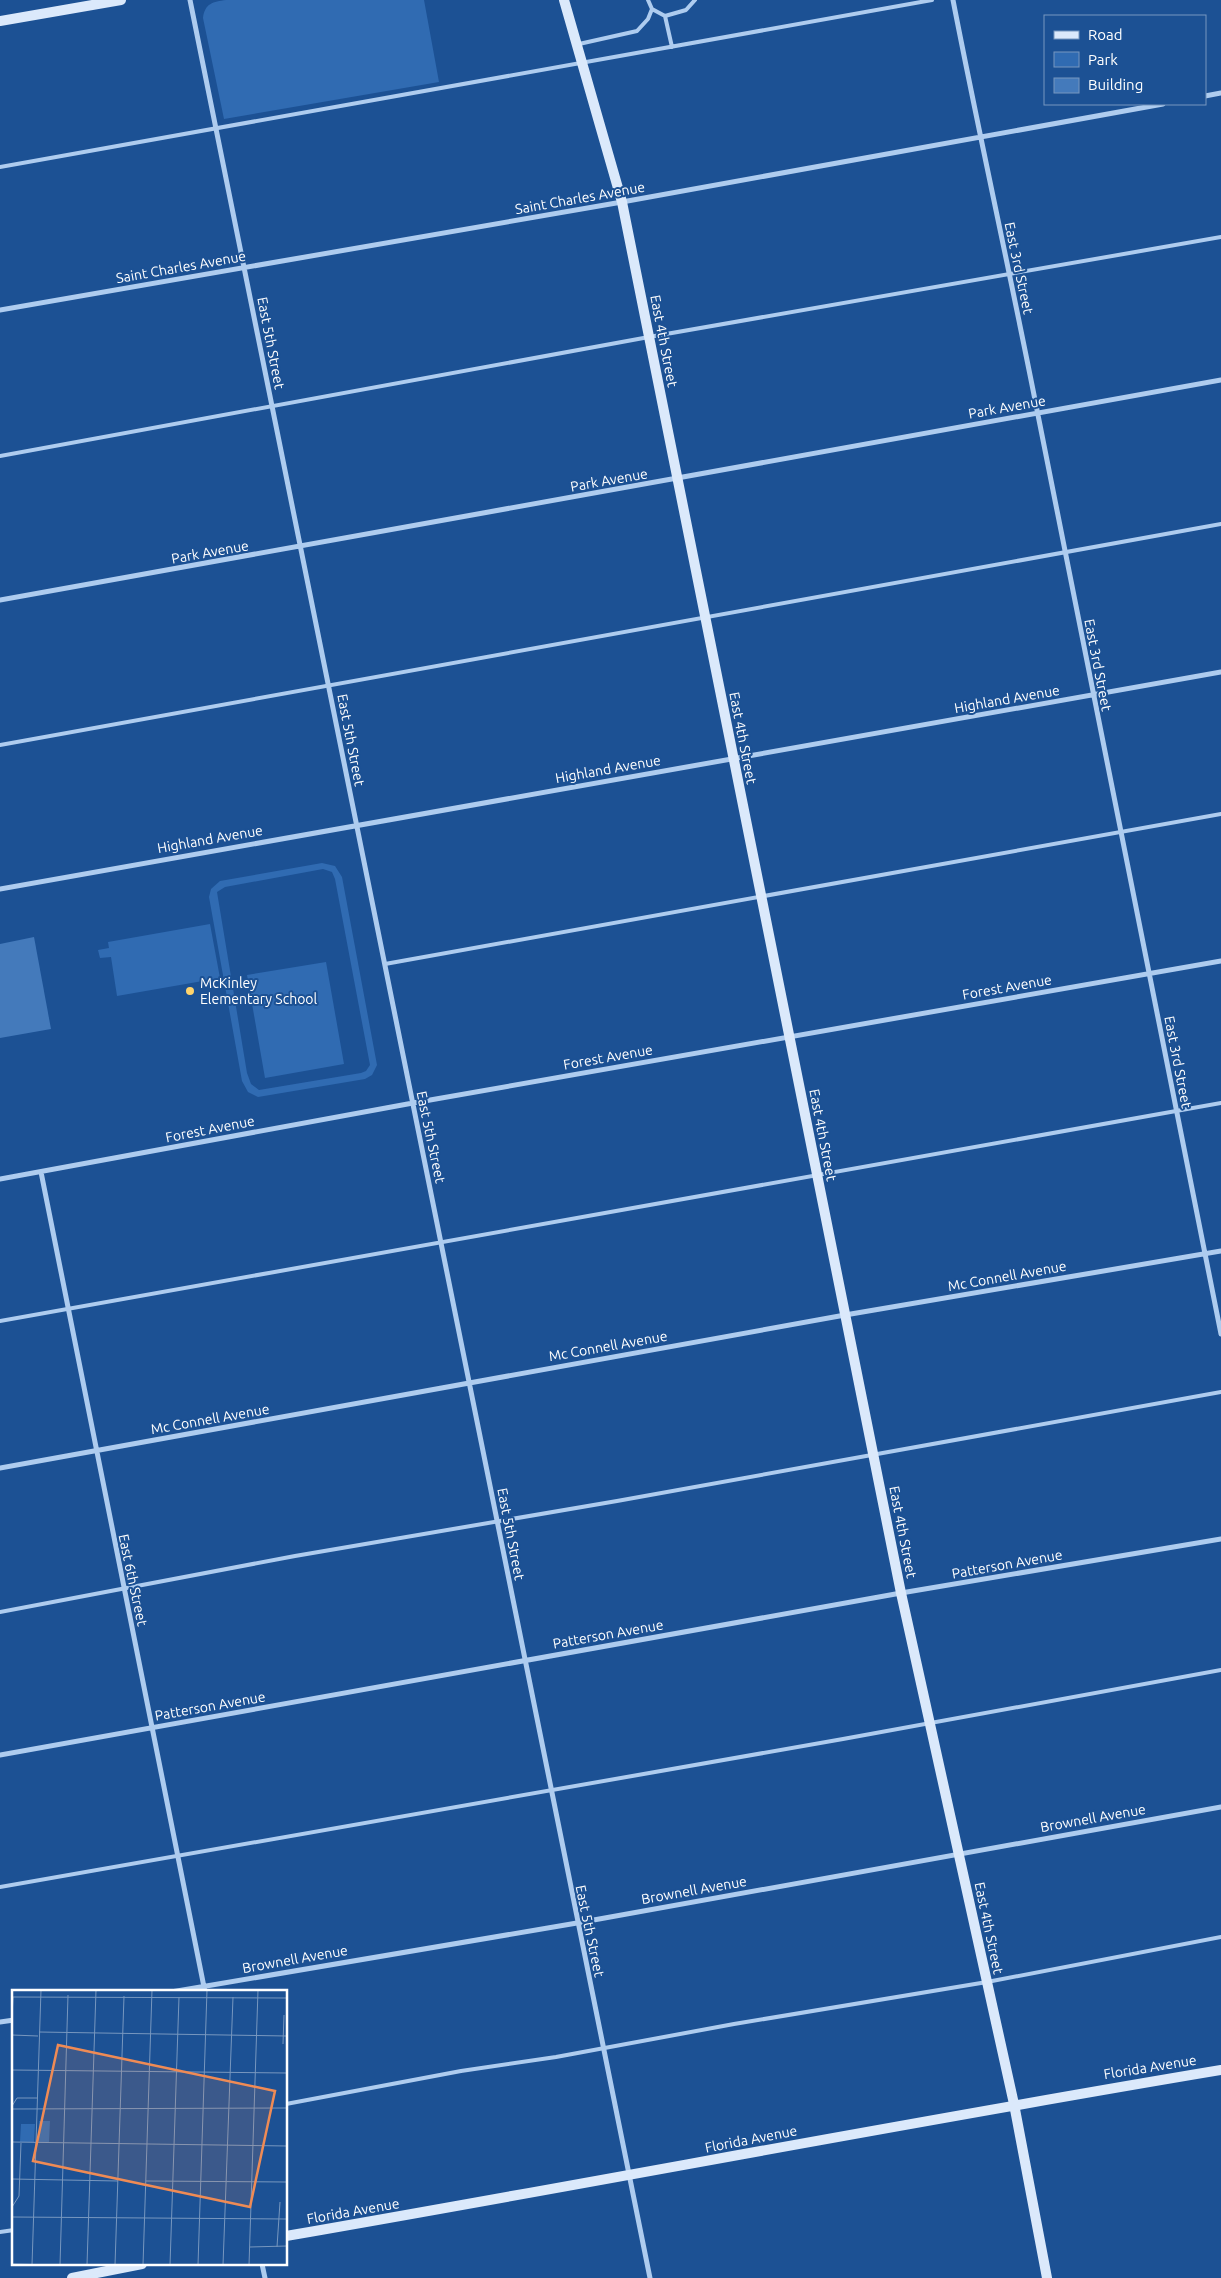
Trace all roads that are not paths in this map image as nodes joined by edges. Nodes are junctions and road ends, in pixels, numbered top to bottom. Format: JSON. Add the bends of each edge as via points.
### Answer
{"nodes":[{"id":1,"x":121,"y":0,"type":"edge"},
{"id":2,"x":190,"y":0,"type":"edge"},
{"id":3,"x":564,"y":0,"type":"edge"},
{"id":4,"x":648,"y":0,"type":"edge"},
{"id":5,"x":695,"y":0,"type":"edge"},
{"id":6,"x":932,"y":0,"type":"edge"},
{"id":7,"x":953,"y":0,"type":"edge"},
{"id":8,"x":652,"y":9,"type":"junction"},
{"id":9,"x":666,"y":16,"type":"junction"},
{"id":10,"x":0,"y":22,"type":"edge"},
{"id":11,"x":576,"y":45,"type":"junction"},
{"id":12,"x":672,"y":47,"type":"junction"},
{"id":13,"x":581,"y":63,"type":"junction"},
{"id":14,"x":1221,"y":93,"type":"edge"},
{"id":15,"x":1206,"y":96,"type":"edge"},
{"id":16,"x":1158,"y":105,"type":"edge"},
{"id":17,"x":216,"y":128,"type":"junction"},
{"id":18,"x":980,"y":138,"type":"junction"},
{"id":19,"x":0,"y":167,"type":"edge"},
{"id":20,"x":622,"y":202,"type":"junction"},
{"id":21,"x":1221,"y":237,"type":"edge"},
{"id":22,"x":245,"y":268,"type":"junction"},
{"id":23,"x":1009,"y":275,"type":"junction"},
{"id":24,"x":0,"y":310,"type":"edge"},
{"id":25,"x":649,"y":337,"type":"junction"},
{"id":26,"x":1221,"y":380,"type":"edge"},
{"id":27,"x":272,"y":406,"type":"junction"},
{"id":28,"x":1038,"y":413,"type":"junction"},
{"id":29,"x":0,"y":456,"type":"edge"},
{"id":30,"x":678,"y":479,"type":"junction"},
{"id":31,"x":1221,"y":524,"type":"edge"},
{"id":32,"x":300,"y":547,"type":"junction"},
{"id":33,"x":1065,"y":553,"type":"junction"},
{"id":34,"x":0,"y":600,"type":"edge"},
{"id":35,"x":705,"y":619,"type":"junction"},
{"id":36,"x":1221,"y":672,"type":"edge"},
{"id":37,"x":329,"y":687,"type":"junction"},
{"id":38,"x":1092,"y":695,"type":"junction"},
{"id":39,"x":0,"y":746,"type":"edge"},
{"id":40,"x":733,"y":758,"type":"junction"},
{"id":41,"x":1221,"y":814,"type":"edge"},
{"id":42,"x":356,"y":824,"type":"junction"},
{"id":43,"x":1120,"y":833,"type":"junction"},
{"id":44,"x":0,"y":889,"type":"edge"},
{"id":45,"x":761,"y":897,"type":"junction"},
{"id":46,"x":1221,"y":961,"type":"edge"},
{"id":47,"x":385,"y":964,"type":"junction"},
{"id":48,"x":1149,"y":974,"type":"junction"},
{"id":49,"x":790,"y":1036,"type":"junction"},
{"id":50,"x":413,"y":1103,"type":"junction"},
{"id":51,"x":1221,"y":1103,"type":"edge"},
{"id":52,"x":1176,"y":1111,"type":"junction"},
{"id":53,"x":41,"y":1172,"type":"junction"},
{"id":54,"x":817,"y":1175,"type":"junction"},
{"id":55,"x":0,"y":1179,"type":"edge"},
{"id":56,"x":441,"y":1241,"type":"junction"},
{"id":57,"x":1221,"y":1251,"type":"edge"},
{"id":58,"x":1205,"y":1254,"type":"junction"},
{"id":59,"x":66,"y":1309,"type":"junction"},
{"id":60,"x":845,"y":1315,"type":"junction"},
{"id":61,"x":0,"y":1321,"type":"edge"},
{"id":62,"x":1221,"y":1334,"type":"edge"},
{"id":63,"x":470,"y":1382,"type":"junction"},
{"id":64,"x":1221,"y":1392,"type":"edge"},
{"id":65,"x":96,"y":1451,"type":"junction"},
{"id":66,"x":873,"y":1455,"type":"junction"},
{"id":67,"x":0,"y":1468,"type":"edge"},
{"id":68,"x":496,"y":1522,"type":"junction"},
{"id":69,"x":1221,"y":1539,"type":"edge"},
{"id":70,"x":124,"y":1589,"type":"junction"},
{"id":71,"x":901,"y":1594,"type":"junction"},
{"id":72,"x":0,"y":1612,"type":"edge"},
{"id":73,"x":524,"y":1660,"type":"junction"},
{"id":74,"x":1221,"y":1670,"type":"edge"},
{"id":75,"x":930,"y":1723,"type":"junction"},
{"id":76,"x":152,"y":1728,"type":"junction"},
{"id":77,"x":0,"y":1755,"type":"edge"},
{"id":78,"x":550,"y":1791,"type":"junction"},
{"id":79,"x":1221,"y":1807,"type":"edge"},
{"id":80,"x":958,"y":1853,"type":"junction"},
{"id":81,"x":178,"y":1857,"type":"junction"},
{"id":82,"x":0,"y":1887,"type":"edge"},
{"id":83,"x":577,"y":1923,"type":"junction"},
{"id":84,"x":1221,"y":1937,"type":"edge"},
{"id":85,"x":987,"y":1982,"type":"junction"},
{"id":86,"x":205,"y":1989,"type":"edge"},
{"id":87,"x":603,"y":2049,"type":"junction"},
{"id":88,"x":1221,"y":2070,"type":"edge"},
{"id":89,"x":288,"y":2104,"type":"edge"},
{"id":90,"x":1014,"y":2104,"type":"junction"},
{"id":91,"x":629,"y":2176,"type":"junction"},
{"id":92,"x":288,"y":2236,"type":"edge"},
{"id":93,"x":132,"y":2266,"type":"edge"},
{"id":94,"x":72,"y":2278,"type":"edge"},
{"id":95,"x":650,"y":2278,"type":"edge"},
{"id":96,"x":1046,"y":2278,"type":"edge"}],
"edges":[{"from":1,"to":10,"type":"street"},
{"from":2,"to":17,"type":"street","name":"East 5th Street"},
{"from":3,"to":11,"type":"street","name":"East 4th Street"},
{"from":4,"to":8,"type":"lane"},
{"from":5,"to":9,"type":"lane","via":[[686,10]]},
{"from":6,"to":12,"type":"lane"},
{"from":7,"to":18,"type":"street","name":"East 3rd Street"},
{"from":8,"to":9,"type":"lane"},
{"from":8,"to":11,"type":"lane","via":[[637,31]]},
{"from":9,"to":12,"type":"lane"},
{"from":11,"to":13,"type":"street","name":"East 4th Street"},
{"from":12,"to":13,"type":"lane"},
{"from":13,"to":17,"type":"lane"},
{"from":13,"to":20,"type":"street","name":"East 4th Street"},
{"from":14,"to":15,"type":"street"},
{"from":16,"to":18,"type":"street","name":"Saint Charles Avenue"},
{"from":17,"to":19,"type":"lane"},
{"from":17,"to":22,"type":"street","name":"East 5th Street"},
{"from":18,"to":20,"type":"street","name":"Saint Charles Avenue"},
{"from":18,"to":23,"type":"street","name":"East 3rd Street"},
{"from":20,"to":22,"type":"street","name":"Saint Charles Avenue"},
{"from":20,"to":25,"type":"street","name":"East 4th Street"},
{"from":21,"to":23,"type":"lane"},
{"from":22,"to":24,"type":"street","name":"Saint Charles Avenue"},
{"from":22,"to":27,"type":"street","name":"East 5th Street"},
{"from":23,"to":25,"type":"lane"},
{"from":23,"to":28,"type":"street","name":"East 3rd Street"},
{"from":25,"to":27,"type":"lane"},
{"from":25,"to":30,"type":"street","name":"East 4th Street"},
{"from":26,"to":28,"type":"street","name":"Park Avenue"},
{"from":27,"to":29,"type":"lane"},
{"from":27,"to":32,"type":"street","name":"East 5th Street"},
{"from":28,"to":30,"type":"street","name":"Park Avenue"},
{"from":28,"to":33,"type":"street","name":"East 3rd Street"},
{"from":30,"to":32,"type":"street","name":"Park Avenue"},
{"from":30,"to":35,"type":"street","name":"East 4th Street"},
{"from":31,"to":33,"type":"lane"},
{"from":32,"to":34,"type":"street","name":"Park Avenue"},
{"from":32,"to":37,"type":"street","name":"East 5th Street"},
{"from":33,"to":35,"type":"lane"},
{"from":33,"to":38,"type":"street","name":"East 3rd Street"},
{"from":35,"to":37,"type":"lane"},
{"from":35,"to":40,"type":"street","name":"East 4th Street"},
{"from":36,"to":38,"type":"street","name":"Highland Avenue"},
{"from":37,"to":39,"type":"lane"},
{"from":37,"to":42,"type":"street","name":"East 5th Street"},
{"from":38,"to":40,"type":"street","name":"Highland Avenue"},
{"from":38,"to":43,"type":"street","name":"East 3rd Street"},
{"from":40,"to":42,"type":"street","name":"Highland Avenue"},
{"from":40,"to":45,"type":"street","name":"East 4th Street"},
{"from":41,"to":43,"type":"lane"},
{"from":42,"to":44,"type":"street","name":"Highland Avenue"},
{"from":42,"to":47,"type":"street","name":"East 5th Street"},
{"from":43,"to":45,"type":"lane"},
{"from":43,"to":48,"type":"street","name":"East 3rd Street"},
{"from":45,"to":47,"type":"lane"},
{"from":45,"to":49,"type":"street","name":"East 4th Street"},
{"from":46,"to":48,"type":"street","name":"Forest Avenue"},
{"from":47,"to":50,"type":"street","name":"East 5th Street"},
{"from":48,"to":49,"type":"street","name":"Forest Avenue"},
{"from":48,"to":52,"type":"street","name":"East 3rd Street"},
{"from":49,"to":50,"type":"street","name":"Forest Avenue"},
{"from":49,"to":54,"type":"street","name":"East 4th Street"},
{"from":50,"to":53,"type":"street","name":"Forest Avenue"},
{"from":50,"to":56,"type":"street","name":"East 5th Street"},
{"from":51,"to":52,"type":"lane"},
{"from":52,"to":54,"type":"lane"},
{"from":52,"to":58,"type":"street","name":"East 3rd Street"},
{"from":53,"to":55,"type":"street","name":"Forest Avenue"},
{"from":53,"to":59,"type":"street","name":"East 6th Street"},
{"from":54,"to":56,"type":"lane"},
{"from":54,"to":60,"type":"street","name":"East 4th Street"},
{"from":56,"to":59,"type":"lane"},
{"from":56,"to":63,"type":"street","name":"East 5th Street"},
{"from":57,"to":58,"type":"street","name":"Mc Connell Avenue"},
{"from":58,"to":60,"type":"street","name":"Mc Connell Avenue"},
{"from":58,"to":62,"type":"street","name":"East 3rd Street"},
{"from":59,"to":61,"type":"lane"},
{"from":59,"to":65,"type":"street","name":"East 6th Street"},
{"from":60,"to":63,"type":"street","name":"Mc Connell Avenue"},
{"from":60,"to":66,"type":"street","name":"East 4th Street"},
{"from":63,"to":65,"type":"street","name":"Mc Connell Avenue"},
{"from":63,"to":68,"type":"street","name":"East 5th Street"},
{"from":64,"to":66,"type":"lane"},
{"from":65,"to":67,"type":"street","name":"Mc Connell Avenue"},
{"from":65,"to":70,"type":"street","name":"East 6th Street"},
{"from":66,"to":68,"type":"lane"},
{"from":66,"to":71,"type":"street","name":"East 4th Street"},
{"from":68,"to":70,"type":"lane"},
{"from":68,"to":73,"type":"street","name":"East 5th Street"},
{"from":69,"to":71,"type":"street","name":"Patterson Avenue"},
{"from":70,"to":72,"type":"lane"},
{"from":70,"to":76,"type":"street","name":"East 6th Street"},
{"from":71,"to":73,"type":"street","name":"Patterson Avenue"},
{"from":71,"to":75,"type":"street","name":"East 4th Street"},
{"from":73,"to":76,"type":"street","name":"Patterson Avenue"},
{"from":73,"to":78,"type":"street","name":"East 5th Street"},
{"from":74,"to":75,"type":"lane"},
{"from":75,"to":78,"type":"lane"},
{"from":75,"to":80,"type":"street","name":"East 4th Street"},
{"from":76,"to":77,"type":"street","name":"Patterson Avenue"},
{"from":76,"to":81,"type":"street","name":"East 6th Street"},
{"from":78,"to":81,"type":"lane","via":[[405,1814]]},
{"from":78,"to":83,"type":"street","name":"East 5th Street"},
{"from":79,"to":80,"type":"street","name":"Brownell Avenue"},
{"from":80,"to":83,"type":"street","name":"Brownell Avenue"},
{"from":80,"to":85,"type":"street","name":"East 4th Street"},
{"from":81,"to":82,"type":"lane"},
{"from":81,"to":86,"type":"street","name":"East 6th Street"},
{"from":83,"to":86,"type":"street","name":"Brownell Avenue"},
{"from":83,"to":87,"type":"street","name":"East 5th Street"},
{"from":84,"to":85,"type":"lane"},
{"from":85,"to":87,"type":"lane"},
{"from":85,"to":90,"type":"street","name":"East 4th Street"},
{"from":87,"to":89,"type":"lane","via":[[461,2071]]},
{"from":87,"to":91,"type":"street","name":"East 5th Street"},
{"from":88,"to":90,"type":"street","name":"Florida Avenue"},
{"from":90,"to":91,"type":"street","name":"Florida Avenue"},
{"from":90,"to":96,"type":"street","name":"East 4th Street"},
{"from":91,"to":92,"type":"street","name":"Florida Avenue"},
{"from":91,"to":95,"type":"street","name":"East 5th Street"},
{"from":93,"to":94,"type":"street"}]}
